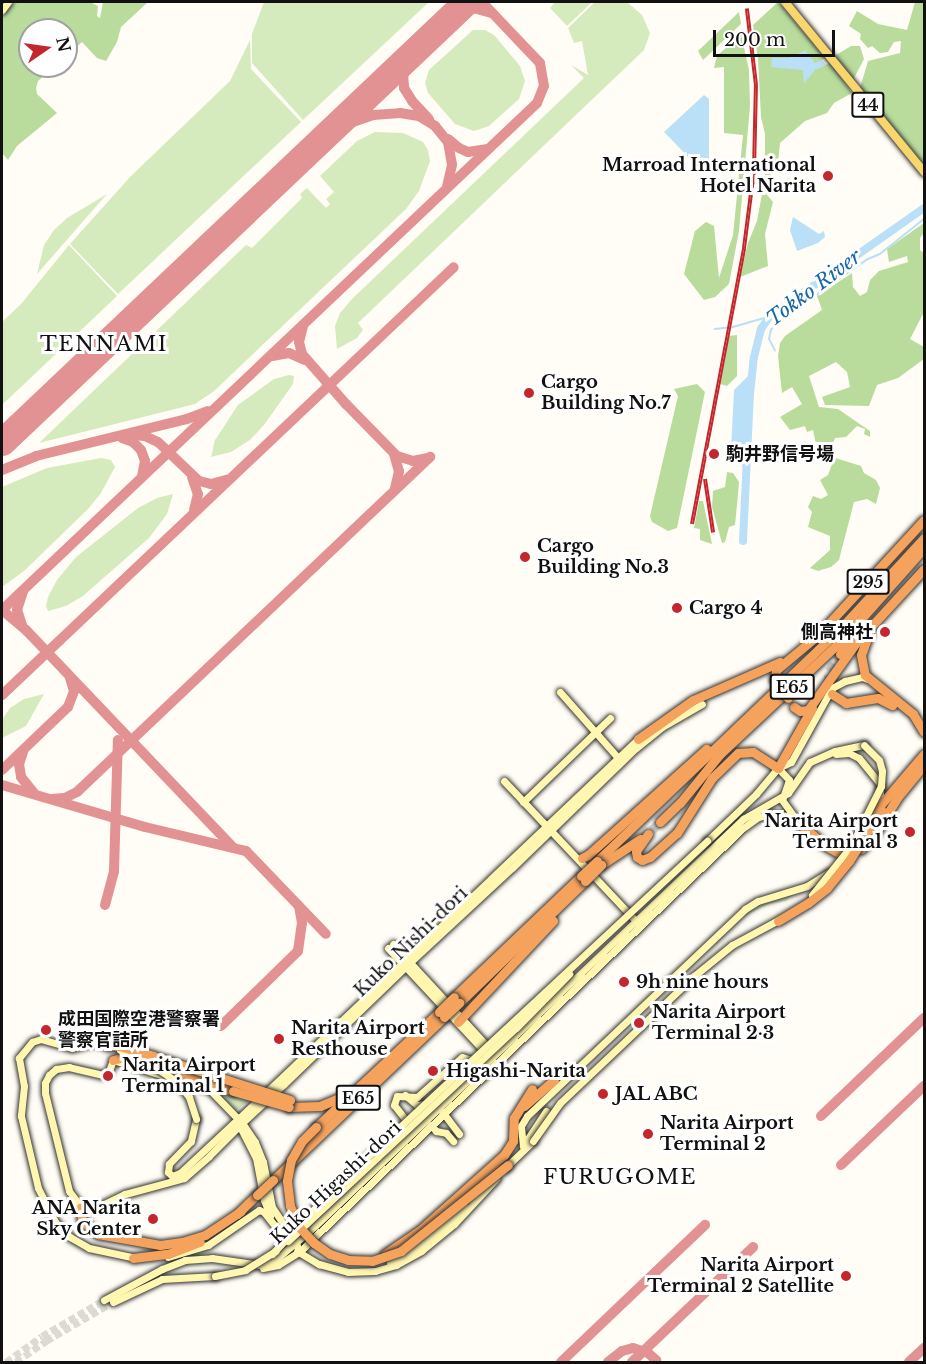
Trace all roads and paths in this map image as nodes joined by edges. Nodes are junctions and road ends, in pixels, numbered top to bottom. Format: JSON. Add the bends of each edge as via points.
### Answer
{"nodes":[{"id":1,"x":8,"y":2,"type":"edge"},
{"id":2,"x":785,"y":2,"type":"edge"},
{"id":3,"x":2,"y":10,"type":"edge"},
{"id":4,"x":924,"y":171,"type":"edge"},
{"id":5,"x":924,"y":521,"type":"edge"},
{"id":6,"x":924,"y":538,"type":"edge"},
{"id":7,"x":923,"y":549,"type":"edge"},
{"id":8,"x":924,"y":569,"type":"edge"},
{"id":9,"x":885,"y":613,"type":"junction"},
{"id":10,"x":810,"y":642,"type":"junction"},
{"id":11,"x":862,"y":648,"type":"junction"},
{"id":12,"x":840,"y":654,"type":"tunnel mouth"},
{"id":13,"x":797,"y":671,"type":"junction"},
{"id":14,"x":868,"y":679,"type":"junction"},
{"id":15,"x":560,"y":692,"type":"dead end"},
{"id":16,"x":832,"y":694,"type":"dead end"},
{"id":17,"x":819,"y":695,"type":"junction"},
{"id":18,"x":702,"y":704,"type":"dead end"},
{"id":19,"x":794,"y":707,"type":"junction"},
{"id":20,"x":610,"y":718,"type":"dead end"},
{"id":21,"x":924,"y":719,"type":"edge"},
{"id":22,"x":595,"y":731,"type":"junction"},
{"id":23,"x":924,"y":733,"type":"edge"},
{"id":24,"x":638,"y":739,"type":"joint"},
{"id":25,"x":824,"y":756,"type":"junction"},
{"id":26,"x":924,"y":759,"type":"edge"},
{"id":27,"x":620,"y":760,"type":"junction"},
{"id":28,"x":778,"y":768,"type":"junction"},
{"id":29,"x":505,"y":780,"type":"dead end"},
{"id":30,"x":894,"y":788,"type":"junction"},
{"id":31,"x":783,"y":797,"type":"junction"},
{"id":32,"x":523,"y":799,"type":"junction"},
{"id":33,"x":872,"y":815,"type":"junction"},
{"id":34,"x":660,"y":822,"type":"tunnel mouth"},
{"id":35,"x":799,"y":823,"type":"junction"},
{"id":36,"x":549,"y":826,"type":"junction"},
{"id":37,"x":861,"y":849,"type":"dead end"},
{"id":38,"x":837,"y":852,"type":"dead end"},
{"id":39,"x":582,"y":858,"type":"junction"},
{"id":40,"x":599,"y":863,"type":"junction"},
{"id":41,"x":583,"y":878,"type":"junction"},
{"id":42,"x":568,"y":900,"type":"junction"},
{"id":43,"x":638,"y":921,"type":"junction"},
{"id":44,"x":778,"y":921,"type":"junction"},
{"id":45,"x":391,"y":946,"type":"dead end"},
{"id":46,"x":406,"y":962,"type":"junction"},
{"id":47,"x":552,"y":988,"type":"junction"},
{"id":48,"x":457,"y":1000,"type":"junction"},
{"id":49,"x":441,"y":1014,"type":"junction"},
{"id":50,"x":460,"y":1020,"type":"junction"},
{"id":51,"x":106,"y":1046,"type":"junction"},
{"id":52,"x":494,"y":1058,"type":"junction"},
{"id":53,"x":113,"y":1060,"type":"junction"},
{"id":54,"x":367,"y":1079,"type":"junction"},
{"id":55,"x":554,"y":1080,"type":"dead end"},
{"id":56,"x":532,"y":1089,"type":"dead end"},
{"id":57,"x":405,"y":1095,"type":"junction"},
{"id":58,"x":290,"y":1103,"type":"junction"},
{"id":59,"x":546,"y":1111,"type":"dead end"},
{"id":60,"x":439,"y":1112,"type":"junction"},
{"id":61,"x":518,"y":1112,"type":"junction"},
{"id":62,"x":554,"y":1119,"type":"dead end"},
{"id":63,"x":240,"y":1123,"type":"junction"},
{"id":64,"x":409,"y":1124,"type":"junction"},
{"id":65,"x":430,"y":1125,"type":"junction"},
{"id":66,"x":459,"y":1134,"type":"dead end"},
{"id":67,"x":453,"y":1141,"type":"dead end"},
{"id":68,"x":523,"y":1146,"type":"junction"},
{"id":69,"x":508,"y":1163,"type":"junction"},
{"id":70,"x":169,"y":1164,"type":"junction"},
{"id":71,"x":160,"y":1185,"type":"junction"},
{"id":72,"x":471,"y":1187,"type":"junction"},
{"id":73,"x":81,"y":1207,"type":"junction"},
{"id":74,"x":241,"y":1210,"type":"junction"},
{"id":75,"x":274,"y":1224,"type":"junction"},
{"id":76,"x":299,"y":1229,"type":"junction"},
{"id":77,"x":294,"y":1245,"type":"junction"},
{"id":78,"x":191,"y":1249,"type":"junction"},
{"id":79,"x":299,"y":1252,"type":"junction"},
{"id":80,"x":133,"y":1258,"type":"joint"},
{"id":81,"x":356,"y":1260,"type":"junction"},
{"id":82,"x":237,"y":1262,"type":"junction"},
{"id":83,"x":365,"y":1272,"type":"junction"},
{"id":84,"x":104,"y":1300,"type":"tunnel mouth"},
{"id":85,"x":113,"y":1302,"type":"tunnel mouth"}],
"edges":[{"from":1,"to":3,"type":"street"},
{"from":2,"to":4,"type":"main road","number":"44"},
{"from":5,"to":10,"type":"highway","number":"295"},
{"from":6,"to":13,"type":"highway","number":"E65"},
{"from":7,"to":12,"type":"highway"},
{"from":7,"to":34,"type":"highway","number":"E65","via":[[845,636],[720,754]]},
{"from":8,"to":9,"type":"highway","number":"295"},
{"from":9,"to":11,"type":"highway"},
{"from":9,"to":17,"type":"highway","number":"295","via":[[855,644]]},
{"from":10,"to":19,"type":"highway","number":"295","bridge":true,"via":[[776,670],[775,680]]},
{"from":10,"to":24,"type":"highway","number":"295","via":[[766,669],[693,700]]},
{"from":11,"to":14,"type":"highway","via":[[861,665]]},
{"from":11,"to":21,"type":"highway","via":[[868,672]]},
{"from":13,"to":39,"type":"highway"},
{"from":13,"to":40,"type":"highway","number":"E65"},
{"from":14,"to":23,"type":"highway","via":[[913,714]]},
{"from":14,"to":28,"type":"street","via":[[845,681],[832,688],[793,759]]},
{"from":15,"to":22,"type":"street"},
{"from":16,"to":23,"type":"highway","via":[[849,704],[874,698],[885,700]]},
{"from":17,"to":19,"type":"highway","number":"295","via":[[808,710]]},
{"from":17,"to":28,"type":"highway","number":"295"},
{"from":18,"to":27,"type":"street","name":"Kuko Nishi-dori","via":[[662,727]]},
{"from":19,"to":28,"type":"highway","via":[[798,729]]},
{"from":20,"to":22,"type":"street"},
{"from":22,"to":27,"type":"street"},
{"from":22,"to":32,"type":"street"},
{"from":24,"to":27,"type":"street","name":"Kuko Nishi-dori"},
{"from":25,"to":31,"type":"street","via":[[805,767]]},
{"from":25,"to":33,"type":"street","via":[[854,755],[878,779],[881,792]]},
{"from":25,"to":44,"type":"street","bridge":true,"via":[[864,745],[879,760],[881,786],[850,846],[821,887]]},
{"from":26,"to":30,"type":"highway"},
{"from":26,"to":37,"type":"highway","via":[[870,842]]},
{"from":27,"to":36,"type":"street","name":"Kuko Nishi-dori"},
{"from":28,"to":31,"type":"street","via":[[789,780]]},
{"from":28,"to":40,"type":"highway","number":"E65","via":[[753,752],[738,753],[712,778],[677,833],[642,860],[636,851],[650,832]]},
{"from":28,"to":47,"type":"street","bridge":true,"via":[[756,794]]},
{"from":29,"to":32,"type":"street"},
{"from":30,"to":33,"type":"highway"},
{"from":30,"to":44,"type":"highway","bridge":true,"via":[[849,861],[827,888]]},
{"from":31,"to":35,"type":"street","via":[[784,805]]},
{"from":31,"to":43,"type":"street","name":"Kuko Higashi-dori","via":[[743,819]]},
{"from":32,"to":36,"type":"street"},
{"from":33,"to":68,"type":"street","via":[[842,863],[807,886],[753,904],[611,1036],[523,1121]]},
{"from":35,"to":38,"type":"highway"},
{"from":35,"to":43,"type":"street","name":"Kuko Higashi-dori","via":[[776,814],[751,821]]},
{"from":36,"to":39,"type":"street"},
{"from":36,"to":43,"type":"street"},
{"from":36,"to":46,"type":"street","name":"Kuko Nishi-dori"},
{"from":39,"to":43,"type":"street"},
{"from":40,"to":41,"type":"highway","number":"E65","bridge":true},
{"from":41,"to":42,"type":"highway","number":"E65"},
{"from":41,"to":48,"type":"highway","number":"E65"},
{"from":42,"to":48,"type":"highway","number":"E65"},
{"from":42,"to":50,"type":"highway","via":[[554,921]]},
{"from":43,"to":52,"type":"street","name":"Kuko Higashi-dori"},
{"from":44,"to":69,"type":"street","bridge":true,"via":[[732,945],[694,976],[560,1103],[533,1141]]},
{"from":45,"to":46,"type":"street"},
{"from":46,"to":50,"type":"street"},
{"from":46,"to":63,"type":"street","name":"Kuko Nishi-dori"},
{"from":47,"to":64,"type":"street","bridge":true},
{"from":47,"to":76,"type":"street","bridge":true},
{"from":48,"to":49,"type":"highway","number":"E65","bridge":true},
{"from":49,"to":54,"type":"highway","number":"E65"},
{"from":49,"to":74,"type":"highway","number":"E65","bridge":true},
{"from":50,"to":52,"type":"street"},
{"from":51,"to":58,"type":"highway","bridge":true,"via":[[153,1056]]},
{"from":51,"to":70,"type":"street","bridge":true,"via":[[139,1058],[173,1078],[189,1097],[195,1119],[191,1141]]},
{"from":51,"to":80,"type":"street","bridge":true,"via":[[94,1042],[72,1048],[41,1039],[32,1042],[19,1058],[24,1086],[21,1116],[38,1188],[56,1223],[89,1248]]},
{"from":52,"to":60,"type":"street","name":"Kuko Higashi-dori"},
{"from":53,"to":58,"type":"highway","bridge":true,"via":[[124,1057],[233,1091]]},
{"from":53,"to":63,"type":"street","via":[[204,1087]]},
{"from":53,"to":73,"type":"street","via":[[104,1075],[60,1067],[49,1074],[45,1083],[67,1183],[71,1196]]},
{"from":54,"to":58,"type":"highway","via":[[342,1097],[320,1106]]},
{"from":54,"to":81,"type":"highway","bridge":true,"via":[[302,1141],[291,1160],[287,1181],[290,1206],[300,1228],[321,1249]]},
{"from":55,"to":61,"type":"highway"},
{"from":56,"to":61,"type":"highway"},
{"from":57,"to":57,"type":"street","via":[[417,1097],[459,1058],[468,1059],[465,1068],[425,1105],[415,1104]]},
{"from":57,"to":64,"type":"street","via":[[397,1096],[394,1105]]},
{"from":59,"to":68,"type":"street"},
{"from":60,"to":65,"type":"street","name":"Kuko Higashi-dori"},
{"from":60,"to":66,"type":"street"},
{"from":60,"to":77,"type":"street","name":"Kuko Higashi-dori"},
{"from":61,"to":72,"type":"highway","via":[[510,1148]]},
{"from":62,"to":68,"type":"street"},
{"from":63,"to":70,"type":"street","via":[[178,1175],[169,1174]]},
{"from":63,"to":71,"type":"street","via":[[184,1178]]},
{"from":63,"to":75,"type":"street","via":[[256,1158],[264,1200]]},
{"from":63,"to":77,"type":"street","via":[[261,1155],[272,1207]]},
{"from":64,"to":76,"type":"street","bridge":true},
{"from":65,"to":67,"type":"street"},
{"from":65,"to":79,"type":"street","name":"Kuko Higashi-dori"},
{"from":68,"to":69,"type":"street"},
{"from":69,"to":72,"type":"highway"},
{"from":69,"to":81,"type":"highway","bridge":true,"via":[[412,1245],[382,1259]]},
{"from":69,"to":83,"type":"street","via":[[465,1208],[420,1245]]},
{"from":69,"to":83,"type":"street","bridge":true,"via":[[454,1224],[403,1262]]},
{"from":70,"to":71,"type":"street"},
{"from":71,"to":73,"type":"street","via":[[125,1194],[92,1209]]},
{"from":72,"to":81,"type":"highway","bridge":true,"via":[[397,1247],[379,1256]]},
{"from":73,"to":74,"type":"highway","via":[[82,1221],[98,1234],[153,1245],[198,1237]]},
{"from":74,"to":78,"type":"highway"},
{"from":75,"to":77,"type":"street"},
{"from":75,"to":78,"type":"street","via":[[262,1210],[255,1211],[227,1234]]},
{"from":76,"to":85,"type":"street","bridge":true,"via":[[272,1254],[245,1270],[162,1279]]},
{"from":77,"to":79,"type":"street"},
{"from":77,"to":82,"type":"street","name":"Kuko Higashi-dori","via":[[265,1264]]},
{"from":78,"to":80,"type":"highway"},
{"from":79,"to":82,"type":"street","name":"Kuko Higashi-dori","via":[[267,1268]]},
{"from":79,"to":83,"type":"street","via":[[329,1267]]},
{"from":82,"to":84,"type":"street","via":[[212,1258],[185,1260]]}]}
